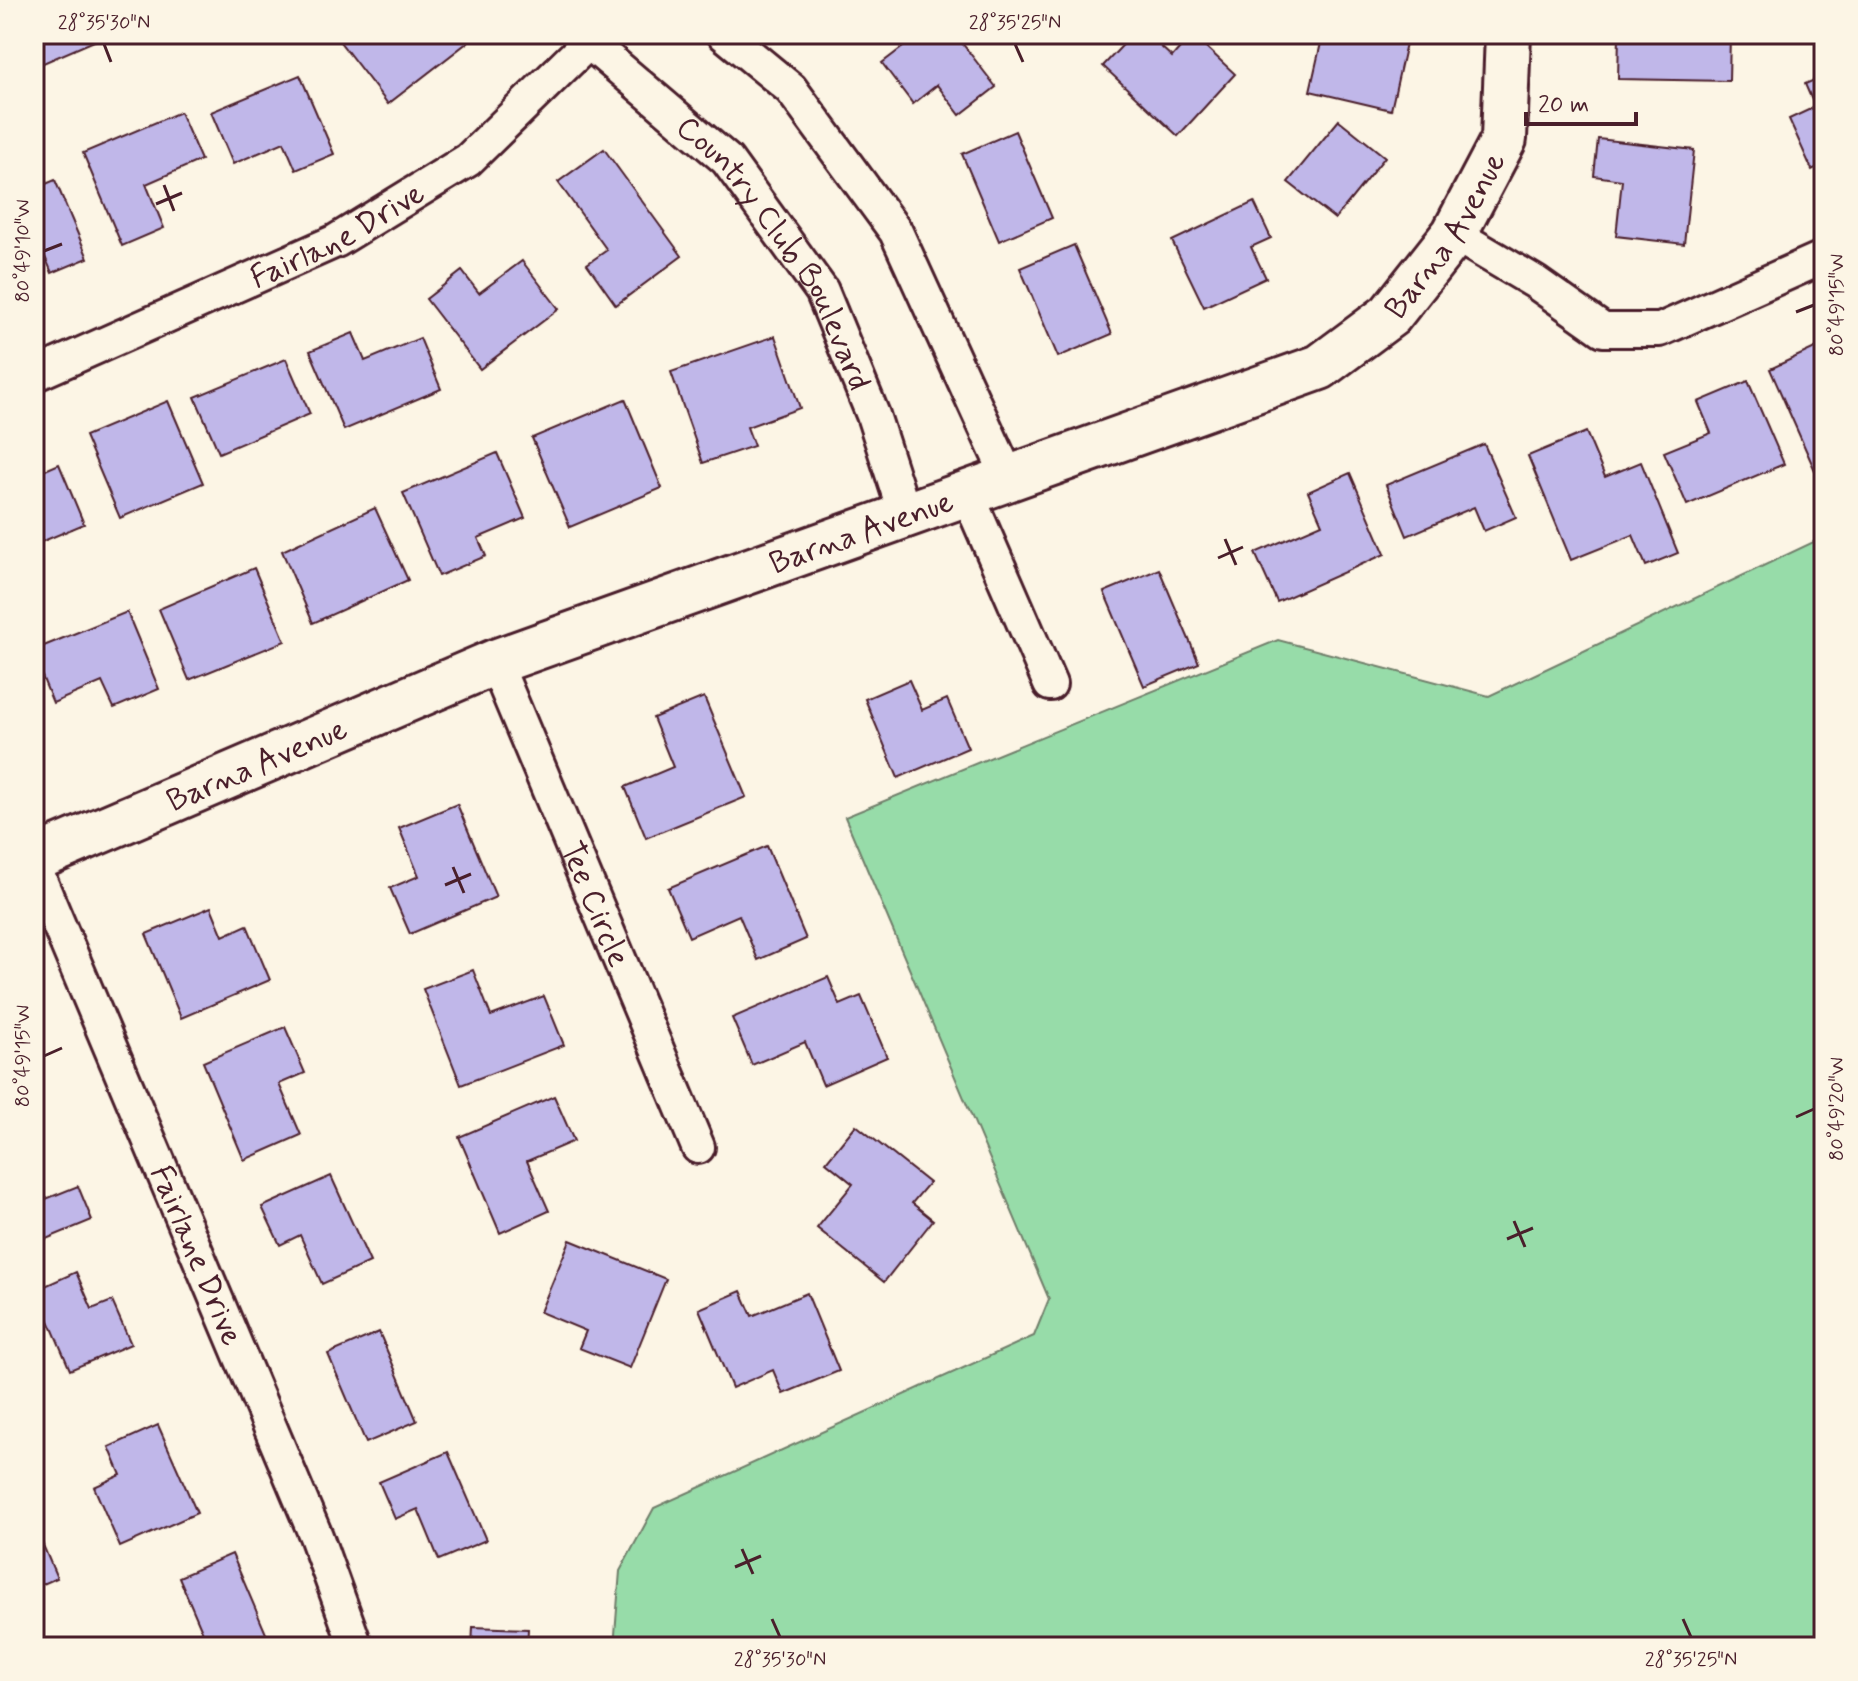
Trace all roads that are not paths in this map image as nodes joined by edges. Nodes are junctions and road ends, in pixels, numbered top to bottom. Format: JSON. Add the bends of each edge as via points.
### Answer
{"nodes":[{"id":1,"x":724,"y":34,"type":"edge"},
{"id":2,"x":1508,"y":34,"type":"edge"},
{"id":3,"x":588,"y":37,"type":"edge"},
{"id":4,"x":1454,"y":234,"type":"junction"},
{"id":5,"x":1824,"y":257,"type":"edge"},
{"id":6,"x":34,"y":375,"type":"edge"},
{"id":7,"x":1008,"y":477,"type":"junction"},
{"id":8,"x":966,"y":491,"type":"junction"},
{"id":9,"x":905,"y":514,"type":"junction"},
{"id":10,"x":495,"y":662,"type":"junction"},
{"id":11,"x":1050,"y":684,"type":"dead end"},
{"id":12,"x":34,"y":859,"type":"edge"},
{"id":13,"x":34,"y":866,"type":"edge"},
{"id":14,"x":698,"y":1147,"type":"dead end"},
{"id":15,"x":356,"y":1647,"type":"edge"}],
"edges":[{"from":1,"to":7,"type":"street","via":[[791,89],[896,232]]},
{"from":2,"to":4,"type":"street","name":"Barna Avenue","via":[[1504,139]]},
{"from":3,"to":6,"type":"street","name":"Fairlane Drive","via":[[468,160],[336,241]]},
{"from":3,"to":9,"type":"street","name":"Country Club Boulevard","via":[[727,160],[822,291],[873,415]]},
{"from":4,"to":5,"type":"street","via":[[1603,330],[1660,330]]},
{"from":4,"to":7,"type":"street","name":"Barna Avenue","via":[[1390,315],[1320,367]]},
{"from":7,"to":8,"type":"street","name":"Barna Avenue"},
{"from":8,"to":9,"type":"street","name":"Barna Avenue"},
{"from":8,"to":11,"type":"street"},
{"from":9,"to":10,"type":"street","name":"Barna Avenue"},
{"from":10,"to":12,"type":"street","name":"Barna Avenue"},
{"from":10,"to":14,"type":"street","name":"Tee Circle"},
{"from":13,"to":15,"type":"street","name":"Fairlane Drive","via":[[316,1536]]}]}
